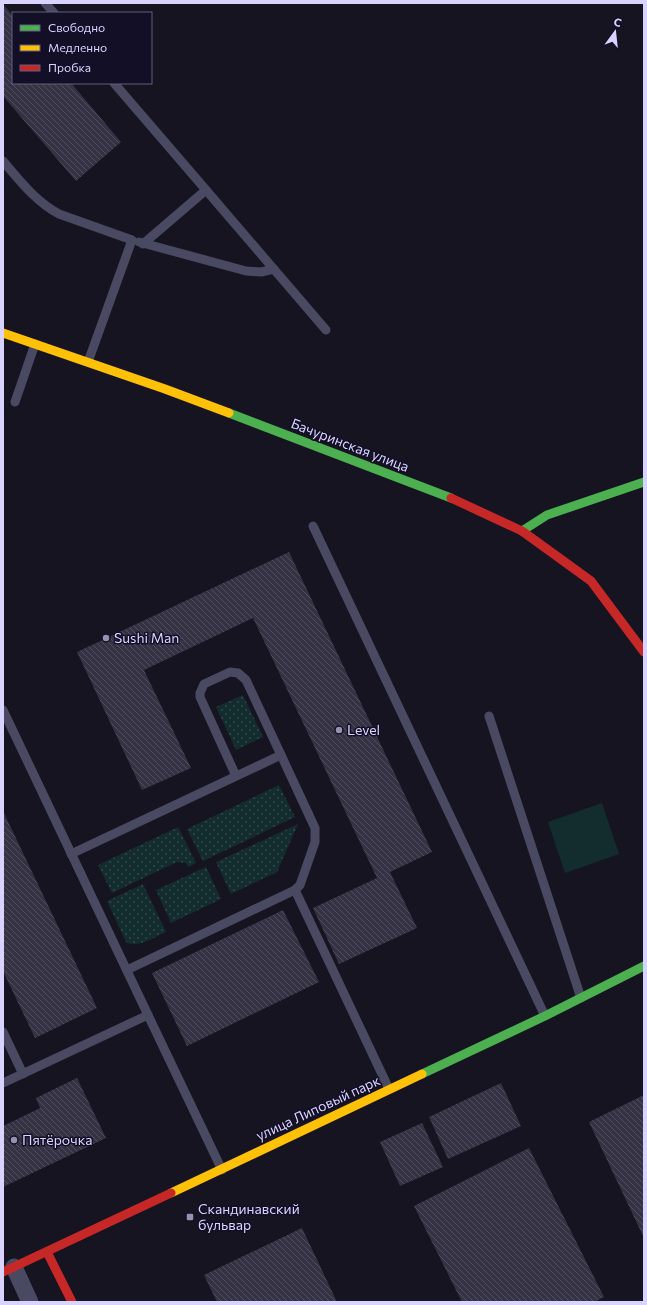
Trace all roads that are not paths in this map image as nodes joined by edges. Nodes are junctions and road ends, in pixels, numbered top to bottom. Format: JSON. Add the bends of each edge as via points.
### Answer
{"nodes":[{"id":1,"x":45,"y":3,"type":"edge"},
{"id":2,"x":53,"y":12,"type":"edge"},
{"id":3,"x":115,"y":84,"type":"edge"},
{"id":4,"x":3,"y":161,"type":"edge"},
{"id":5,"x":206,"y":190,"type":"junction"},
{"id":6,"x":132,"y":240,"type":"junction"},
{"id":7,"x":144,"y":244,"type":"junction"},
{"id":8,"x":274,"y":269,"type":"junction"},
{"id":9,"x":326,"y":330,"type":"dead end"},
{"id":10,"x":3,"y":332,"type":"edge"},
{"id":11,"x":35,"y":344,"type":"junction"},
{"id":12,"x":88,"y":363,"type":"junction"},
{"id":13,"x":16,"y":402,"type":"dead end"},
{"id":14,"x":644,"y":482,"type":"edge"},
{"id":15,"x":313,"y":526,"type":"dead end"},
{"id":16,"x":522,"y":531,"type":"junction"},
{"id":17,"x":644,"y":652,"type":"edge"},
{"id":18,"x":3,"y":710,"type":"edge"},
{"id":19,"x":489,"y":716,"type":"dead end"},
{"id":20,"x":281,"y":755,"type":"junction"},
{"id":21,"x":236,"y":776,"type":"junction"},
{"id":22,"x":71,"y":854,"type":"junction"},
{"id":23,"x":295,"y":890,"type":"junction"},
{"id":24,"x":644,"y":966,"type":"edge"},
{"id":25,"x":127,"y":970,"type":"junction"},
{"id":26,"x":581,"y":998,"type":"junction"},
{"id":27,"x":148,"y":1015,"type":"junction"},
{"id":28,"x":546,"y":1016,"type":"junction"},
{"id":29,"x":3,"y":1032,"type":"edge"},
{"id":30,"x":23,"y":1074,"type":"junction"},
{"id":31,"x":3,"y":1083,"type":"edge"},
{"id":32,"x":390,"y":1090,"type":"junction"},
{"id":33,"x":222,"y":1170,"type":"junction"},
{"id":34,"x":47,"y":1252,"type":"junction"},
{"id":35,"x":8,"y":1270,"type":"edge"},
{"id":36,"x":30,"y":1302,"type":"edge"},
{"id":37,"x":72,"y":1302,"type":"edge"}],
"edges":[{"from":1,"to":2,"type":"lane"},
{"from":3,"to":5,"type":"lane"},
{"from":4,"to":6,"type":"lane","via":[[31,193],[52,210]]},
{"from":5,"to":7,"type":"lane"},
{"from":5,"to":8,"type":"lane"},
{"from":6,"to":7,"type":"lane"},
{"from":6,"to":12,"type":"lane"},
{"from":7,"to":8,"type":"lane","via":[[246,271],[261,272]]},
{"from":8,"to":9,"type":"lane"},
{"from":10,"to":11,"type":"street","name":"Бачуринская улица"},
{"from":11,"to":12,"type":"street","name":"Бачуринская улица"},
{"from":11,"to":13,"type":"lane"},
{"from":12,"to":16,"type":"street","name":"Бачуринская улица","via":[[165,389],[451,498]]},
{"from":14,"to":16,"type":"street","via":[[547,515]]},
{"from":15,"to":28,"type":"lane"},
{"from":16,"to":17,"type":"street","name":"Бачуринская улица","via":[[590,581]]},
{"from":18,"to":22,"type":"lane"},
{"from":19,"to":26,"type":"lane"},
{"from":20,"to":21,"type":"lane"},
{"from":20,"to":21,"type":"lane","via":[[242,675],[230,672],[204,684],[200,697]]},
{"from":20,"to":23,"type":"lane","via":[[313,822],[315,833],[315,842],[302,880]]},
{"from":21,"to":22,"type":"lane"},
{"from":22,"to":25,"type":"lane"},
{"from":23,"to":25,"type":"lane"},
{"from":23,"to":32,"type":"lane"},
{"from":24,"to":26,"type":"street","name":"улица Липовый парк"},
{"from":25,"to":27,"type":"lane"},
{"from":26,"to":28,"type":"street","name":"улица Липовый парк"},
{"from":27,"to":30,"type":"lane"},
{"from":27,"to":33,"type":"lane"},
{"from":28,"to":32,"type":"street","name":"улица Липовый парк"},
{"from":29,"to":30,"type":"lane"},
{"from":30,"to":31,"type":"lane"},
{"from":32,"to":33,"type":"street","name":"улица Липовый парк"},
{"from":33,"to":34,"type":"street","name":"улица Липовый парк"},
{"from":34,"to":35,"type":"street","name":"улица Липовый парк"},
{"from":34,"to":37,"type":"street"},
{"from":35,"to":36,"type":"street"}]}
